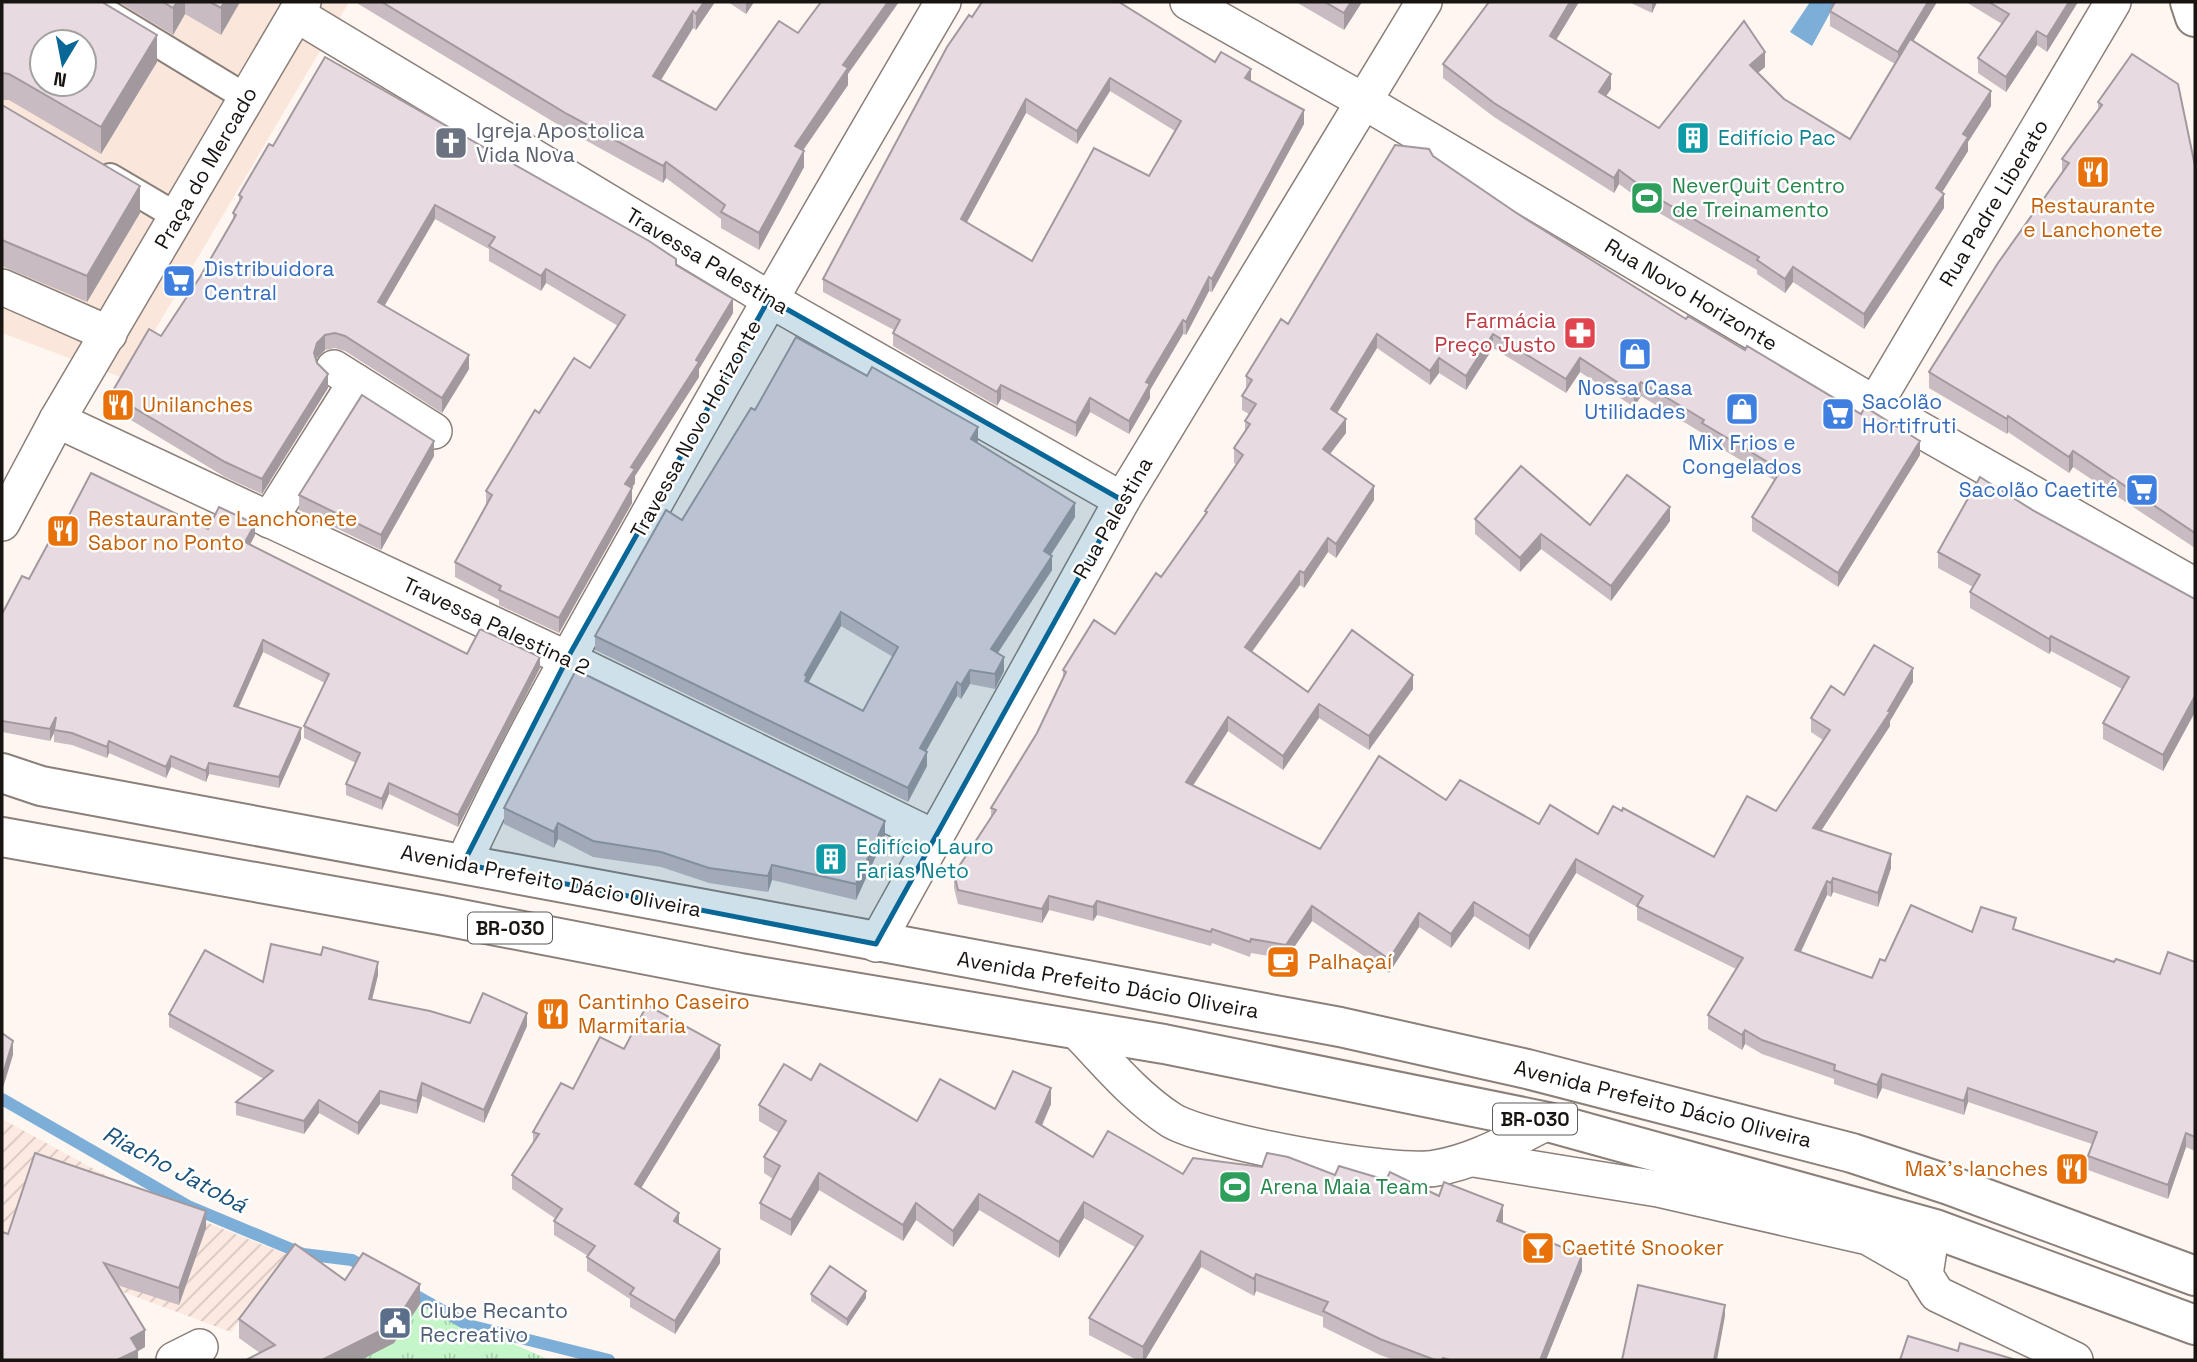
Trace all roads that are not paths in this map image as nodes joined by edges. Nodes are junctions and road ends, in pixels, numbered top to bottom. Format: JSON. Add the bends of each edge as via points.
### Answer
{"nodes":[{"id":1,"x":89,"y":2,"type":"edge"},
{"id":2,"x":943,"y":2,"type":"edge"},
{"id":3,"x":1188,"y":2,"type":"edge"},
{"id":4,"x":1424,"y":2,"type":"edge"},
{"id":5,"x":2112,"y":2,"type":"edge"},
{"id":6,"x":299,"y":8,"type":"edge"},
{"id":7,"x":247,"y":98,"type":"junction"},
{"id":8,"x":1365,"y":102,"type":"junction"},
{"id":9,"x":84,"y":162,"type":"edge"},
{"id":10,"x":178,"y":217,"type":"junction"},
{"id":11,"x":2,"y":287,"type":"edge"},
{"id":12,"x":769,"y":299,"type":"junction"},
{"id":13,"x":109,"y":334,"type":"junction"},
{"id":14,"x":1875,"y":404,"type":"junction"},
{"id":15,"x":57,"y":420,"type":"junction"},
{"id":16,"x":434,"y":431,"type":"dead end"},
{"id":17,"x":1122,"y":500,"type":"junction"},
{"id":18,"x":270,"y":520,"type":"junction"},
{"id":19,"x":2,"y":523,"type":"edge"},
{"id":20,"x":2195,"y":586,"type":"edge"},
{"id":21,"x":567,"y":659,"type":"junction"},
{"id":22,"x":2,"y":773,"type":"edge"},
{"id":23,"x":2,"y":837,"type":"edge"},
{"id":24,"x":933,"y":838,"type":"junction"},
{"id":25,"x":463,"y":864,"type":"junction"},
{"id":26,"x":876,"y":943,"type":"junction"},
{"id":27,"x":1075,"y":1028,"type":"junction"},
{"id":28,"x":1548,"y":1122,"type":"junction"},
{"id":29,"x":1474,"y":1159,"type":"junction"},
{"id":30,"x":1935,"y":1229,"type":"junction"},
{"id":31,"x":1924,"y":1269,"type":"junction"},
{"id":32,"x":2195,"y":1276,"type":"edge"},
{"id":33,"x":2195,"y":1325,"type":"edge"},
{"id":34,"x":2075,"y":1360,"type":"edge"}],
"edges":[{"from":1,"to":7,"type":"street"},
{"from":2,"to":12,"type":"street","name":"Travessa Novo Horizonte"},
{"from":3,"to":8,"type":"street","name":"Rua Novo Horizonte"},
{"from":4,"to":8,"type":"street","name":"Rua Palestina"},
{"from":5,"to":14,"type":"street","name":"Rua Padre Liberato"},
{"from":6,"to":7,"type":"street","name":"Praça do Mercado"},
{"from":6,"to":12,"type":"street","name":"Travessa Palestina"},
{"from":7,"to":10,"type":"street","name":"Praça do Mercado"},
{"from":8,"to":14,"type":"street","name":"Rua Novo Horizonte"},
{"from":8,"to":17,"type":"street","name":"Rua Palestina"},
{"from":9,"to":10,"type":"street"},
{"from":10,"to":13,"type":"street","name":"Praça do Mercado"},
{"from":11,"to":13,"type":"street"},
{"from":12,"to":17,"type":"street","name":"Travessa Palestina"},
{"from":12,"to":21,"type":"street","name":"Travessa Novo Horizonte"},
{"from":13,"to":15,"type":"street","name":"Praça do Mercado"},
{"from":14,"to":20,"type":"street","name":"Rua Novo Horizonte"},
{"from":15,"to":18,"type":"street","name":"Travessa Palestina 2"},
{"from":15,"to":19,"type":"street","name":"Praça do Mercado"},
{"from":16,"to":18,"type":"street","via":[[345,375]]},
{"from":17,"to":24,"type":"street","name":"Rua Palestina"},
{"from":18,"to":21,"type":"street","name":"Travessa Palestina 2"},
{"from":21,"to":24,"type":"street","name":"Travessa Palestina 2"},
{"from":21,"to":25,"type":"street","name":"Travessa Novo Horizonte"},
{"from":22,"to":25,"type":"main road","name":"Avenida Prefeito Dácio Oliveira","number":"BR-030","via":[[41,786]]},
{"from":23,"to":27,"type":"main road","number":"BR-030","via":[[740,973]]},
{"from":24,"to":26,"type":"street","name":"Rua Palestina"},
{"from":25,"to":26,"type":"main road","name":"Avenida Prefeito Dácio Oliveira","number":"BR-030"},
{"from":26,"to":32,"type":"main road","name":"Avenida Prefeito Dácio Oliveira","number":"BR-030","via":[[1340,1027],[1527,1069],[1852,1153]]},
{"from":27,"to":28,"type":"main road","number":"BR-030"},
{"from":27,"to":29,"type":"street","via":[[1153,1108],[1201,1133],[1395,1168],[1433,1169]]},
{"from":28,"to":29,"type":"street"},
{"from":28,"to":30,"type":"main road","number":"BR-030"},
{"from":29,"to":31,"type":"street","via":[[1658,1189],[1856,1234]]},
{"from":30,"to":31,"type":"street"},
{"from":30,"to":33,"type":"main road","number":"BR-030"},
{"from":31,"to":34,"type":"street","via":[[1927,1282],[1945,1300]]}]}
